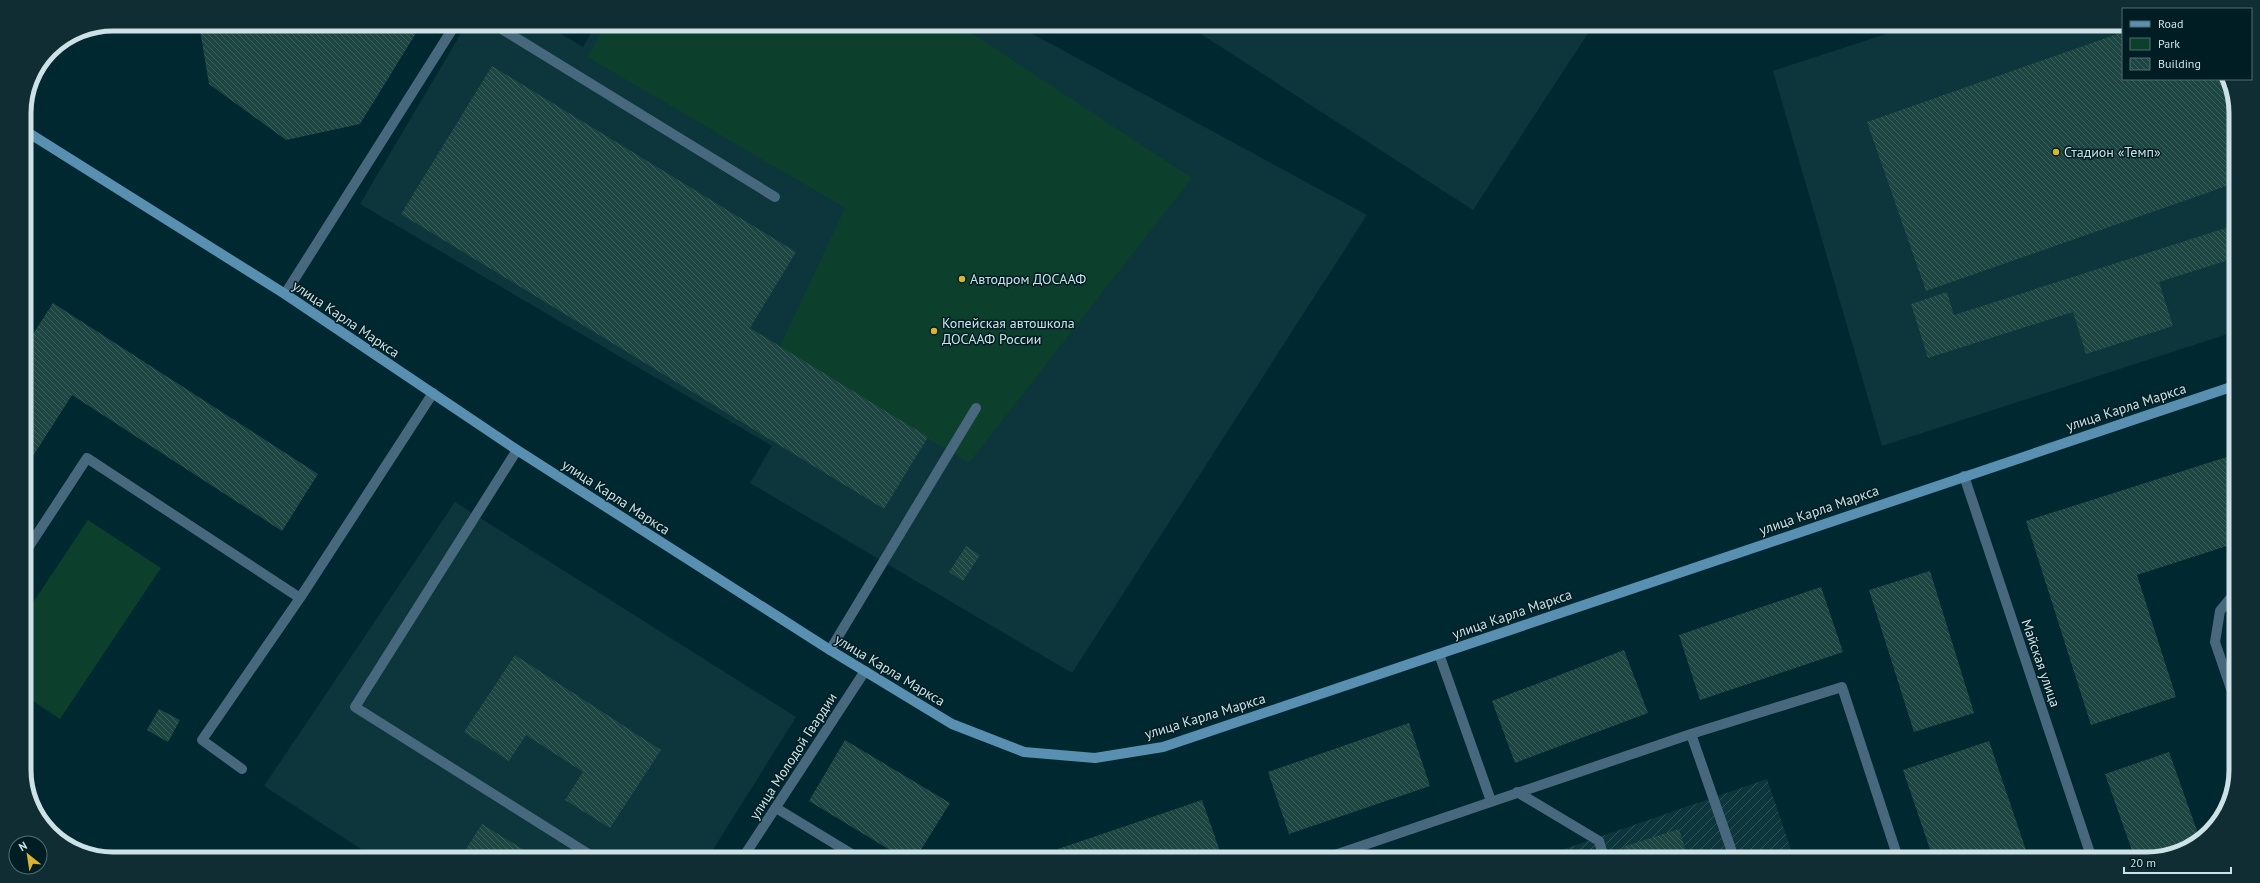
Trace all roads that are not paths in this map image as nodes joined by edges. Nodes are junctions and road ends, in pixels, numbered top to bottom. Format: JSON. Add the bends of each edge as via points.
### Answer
{"nodes":[{"id":1,"x":451,"y":31,"type":"edge"},
{"id":2,"x":505,"y":31,"type":"edge"},
{"id":3,"x":31,"y":134,"type":"edge"},
{"id":4,"x":775,"y":197,"type":"dead end"},
{"id":5,"x":285,"y":294,"type":"junction"},
{"id":6,"x":2229,"y":388,"type":"edge"},
{"id":7,"x":433,"y":393,"type":"junction"},
{"id":8,"x":976,"y":408,"type":"dead end"},
{"id":9,"x":517,"y":450,"type":"junction"},
{"id":10,"x":1964,"y":476,"type":"junction"},
{"id":11,"x":31,"y":543,"type":"edge"},
{"id":12,"x":300,"y":598,"type":"junction"},
{"id":13,"x":2229,"y":599,"type":"edge"},
{"id":14,"x":830,"y":650,"type":"junction"},
{"id":15,"x":1440,"y":654,"type":"junction"},
{"id":16,"x":865,"y":671,"type":"junction"},
{"id":17,"x":2229,"y":683,"type":"edge"},
{"id":18,"x":1691,"y":734,"type":"junction"},
{"id":19,"x":242,"y":769,"type":"dead end"},
{"id":20,"x":1517,"y":792,"type":"junction"},
{"id":21,"x":1491,"y":801,"type":"junction"},
{"id":22,"x":776,"y":808,"type":"junction"},
{"id":23,"x":1731,"y":849,"type":"dead end"},
{"id":24,"x":585,"y":852,"type":"edge"},
{"id":25,"x":747,"y":852,"type":"edge"},
{"id":26,"x":848,"y":852,"type":"edge"},
{"id":27,"x":1343,"y":852,"type":"edge"},
{"id":28,"x":1602,"y":852,"type":"edge"},
{"id":29,"x":1896,"y":852,"type":"edge"},
{"id":30,"x":2090,"y":852,"type":"edge"}],
"edges":[{"from":1,"to":5,"type":"street"},
{"from":2,"to":4,"type":"street"},
{"from":3,"to":5,"type":"street","name":"улица Карла Маркса"},
{"from":5,"to":7,"type":"street","name":"улица Карла Маркса"},
{"from":6,"to":10,"type":"street","name":"улица Карла Маркса"},
{"from":7,"to":9,"type":"street","name":"улица Карла Маркса"},
{"from":7,"to":12,"type":"street"},
{"from":8,"to":14,"type":"street"},
{"from":9,"to":14,"type":"street","name":"улица Карла Маркса"},
{"from":9,"to":24,"type":"street","via":[[355,707]]},
{"from":10,"to":15,"type":"street","name":"улица Карла Маркса"},
{"from":10,"to":30,"type":"street","name":"Майская улица"},
{"from":11,"to":12,"type":"street","via":[[87,458]]},
{"from":12,"to":19,"type":"street","via":[[202,740]]},
{"from":13,"to":17,"type":"street","via":[[2220,611],[2215,642]]},
{"from":14,"to":16,"type":"street","name":"улица Карла Маркса"},
{"from":15,"to":16,"type":"street","name":"улица Карла Маркса","via":[[1163,747],[1095,758],[1024,752],[952,724]]},
{"from":15,"to":21,"type":"street"},
{"from":16,"to":22,"type":"street","name":"улица Молодой Гвардии"},
{"from":18,"to":20,"type":"street"},
{"from":18,"to":23,"type":"street"},
{"from":18,"to":29,"type":"street","via":[[1842,687]]},
{"from":20,"to":21,"type":"street"},
{"from":20,"to":28,"type":"street","via":[[1599,841]]},
{"from":21,"to":27,"type":"street"},
{"from":22,"to":25,"type":"street","name":"улица Молодой Гвардии"},
{"from":22,"to":26,"type":"street"}]}
